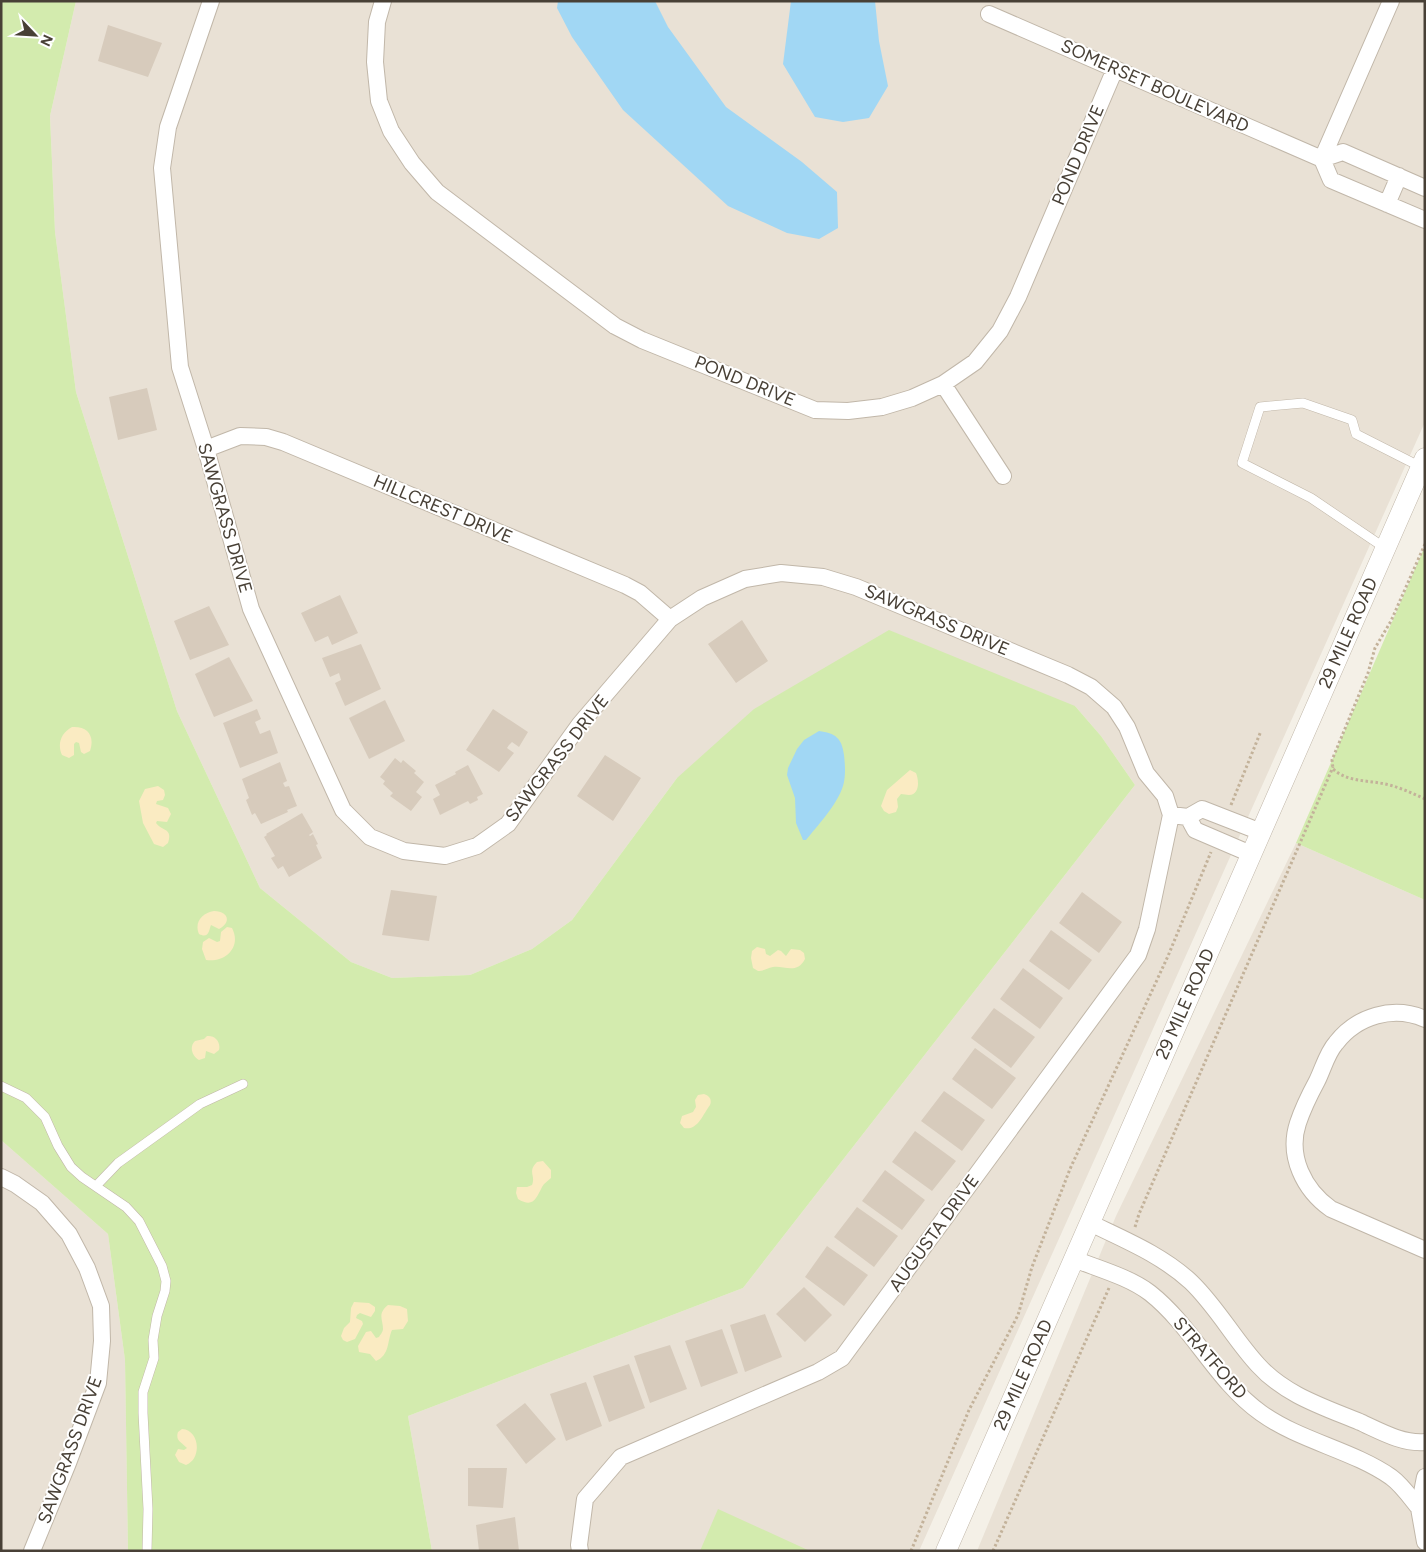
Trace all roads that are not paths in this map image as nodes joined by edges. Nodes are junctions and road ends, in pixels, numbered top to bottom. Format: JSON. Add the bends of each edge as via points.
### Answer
{"nodes":[{"id":1,"x":211,"y":1,"type":"edge"},
{"id":2,"x":383,"y":1,"type":"edge"},
{"id":3,"x":1391,"y":1,"type":"edge"},
{"id":4,"x":989,"y":14,"type":"dead end"},
{"id":5,"x":1115,"y":69,"type":"junction"},
{"id":6,"x":1322,"y":159,"type":"junction"},
{"id":7,"x":1399,"y":176,"type":"junction"},
{"id":8,"x":1425,"y":188,"type":"edge"},
{"id":9,"x":1387,"y":204,"type":"junction"},
{"id":10,"x":1425,"y":220,"type":"edge"},
{"id":11,"x":943,"y":384,"type":"junction"},
{"id":12,"x":206,"y":449,"type":"junction"},
{"id":13,"x":1423,"y":462,"type":"edge"},
{"id":14,"x":1003,"y":476,"type":"dead end"},
{"id":15,"x":1385,"y":548,"type":"junction"},
{"id":16,"x":670,"y":619,"type":"junction"},
{"id":17,"x":1171,"y":815,"type":"junction"},
{"id":18,"x":1188,"y":817,"type":"junction"},
{"id":19,"x":1261,"y":832,"type":"junction"},
{"id":20,"x":1251,"y":854,"type":"junction"},
{"id":21,"x":1425,"y":1019,"type":"edge"},
{"id":22,"x":243,"y":1084,"type":"dead end"},
{"id":23,"x":1,"y":1086,"type":"edge"},
{"id":24,"x":1,"y":1177,"type":"edge"},
{"id":25,"x":96,"y":1186,"type":"junction"},
{"id":26,"x":1090,"y":1223,"type":"junction"},
{"id":27,"x":1425,"y":1250,"type":"edge"},
{"id":28,"x":1074,"y":1259,"type":"junction"},
{"id":29,"x":1425,"y":1442,"type":"edge"},
{"id":30,"x":1425,"y":1477,"type":"edge"},
{"id":31,"x":1419,"y":1508,"type":"junction"},
{"id":32,"x":1425,"y":1542,"type":"edge"},
{"id":33,"x":32,"y":1551,"type":"edge"},
{"id":34,"x":148,"y":1551,"type":"edge"},
{"id":35,"x":580,"y":1551,"type":"edge"},
{"id":36,"x":946,"y":1551,"type":"edge"}],
"edges":[{"from":1,"to":12,"type":"street","name":"SAWGRASS DRIVE","via":[[168,126],[162,168],[180,367]]},
{"from":2,"to":11,"type":"street","name":"POND DRIVE","via":[[377,22],[375,62],[379,101],[391,131],[412,163],[436,192],[615,326],[815,410],[882,407]]},
{"from":3,"to":6,"type":"street"},
{"from":4,"to":5,"type":"street","name":"SOMERSET BOULEVARD"},
{"from":5,"to":6,"type":"street","name":"SOMERSET BOULEVARD"},
{"from":5,"to":11,"type":"street","name":"POND DRIVE","via":[[1018,297],[1000,331],[975,362]]},
{"from":6,"to":7,"type":"street","via":[[1344,152]]},
{"from":6,"to":9,"type":"street","via":[[1331,180]]},
{"from":7,"to":8,"type":"street"},
{"from":7,"to":9,"type":"street"},
{"from":9,"to":10,"type":"street"},
{"from":11,"to":14,"type":"street"},
{"from":12,"to":16,"type":"street","name":"HILLCREST DRIVE","via":[[240,436],[266,437],[283,442],[625,585],[640,593]]},
{"from":12,"to":16,"type":"street","name":"SAWGRASS DRIVE","via":[[251,609],[343,810],[370,837],[404,851],[444,856],[477,846],[508,824],[580,724]]},
{"from":13,"to":15,"type":"street","name":"29 MILE ROAD"},
{"from":13,"to":15,"type":"lane","via":[[1356,434],[1352,420],[1303,403],[1260,407],[1242,463],[1311,498]]},
{"from":15,"to":19,"type":"street","name":"29 MILE ROAD"},
{"from":16,"to":17,"type":"street","name":"SAWGRASS DRIVE","via":[[702,598],[745,579],[781,573],[823,576],[856,587],[1091,687],[1114,707],[1127,727],[1146,773],[1164,796]]},
{"from":17,"to":18,"type":"street"},
{"from":17,"to":35,"type":"street","name":"AUGUSTA DRIVE","via":[[1147,929],[1138,955],[842,1358],[818,1372],[620,1457],[584,1499]]},
{"from":18,"to":19,"type":"street","via":[[1202,809]]},
{"from":18,"to":20,"type":"street","via":[[1194,830]]},
{"from":19,"to":20,"type":"street","name":"29 MILE ROAD"},
{"from":20,"to":26,"type":"street","name":"29 MILE ROAD"},
{"from":21,"to":27,"type":"street","via":[[1387,1012],[1358,1022],[1334,1044],[1298,1124],[1295,1153],[1306,1185],[1331,1209]]},
{"from":22,"to":25,"type":"lane","via":[[200,1104],[118,1163]]},
{"from":23,"to":25,"type":"lane","via":[[26,1098],[36,1107],[45,1117],[71,1167]]},
{"from":24,"to":33,"type":"street","name":"SAWGRASS DRIVE","via":[[42,1204],[69,1234],[87,1268],[101,1306],[98,1383]]},
{"from":25,"to":34,"type":"lane","via":[[126,1207],[139,1221],[156,1252],[166,1280],[154,1328],[154,1358],[144,1392],[142,1413]]},
{"from":26,"to":28,"type":"street","name":"29 MILE ROAD"},
{"from":26,"to":29,"type":"street","name":"STRATFORD","via":[[1147,1251],[1178,1271],[1203,1295],[1258,1365],[1285,1388],[1398,1439]]},
{"from":28,"to":31,"type":"street","name":"STRATFORD","via":[[1148,1292],[1164,1305],[1242,1398],[1294,1433],[1376,1468],[1392,1478]]},
{"from":28,"to":36,"type":"street","name":"29 MILE ROAD"},
{"from":30,"to":31,"type":"street"},
{"from":31,"to":32,"type":"street"}]}
